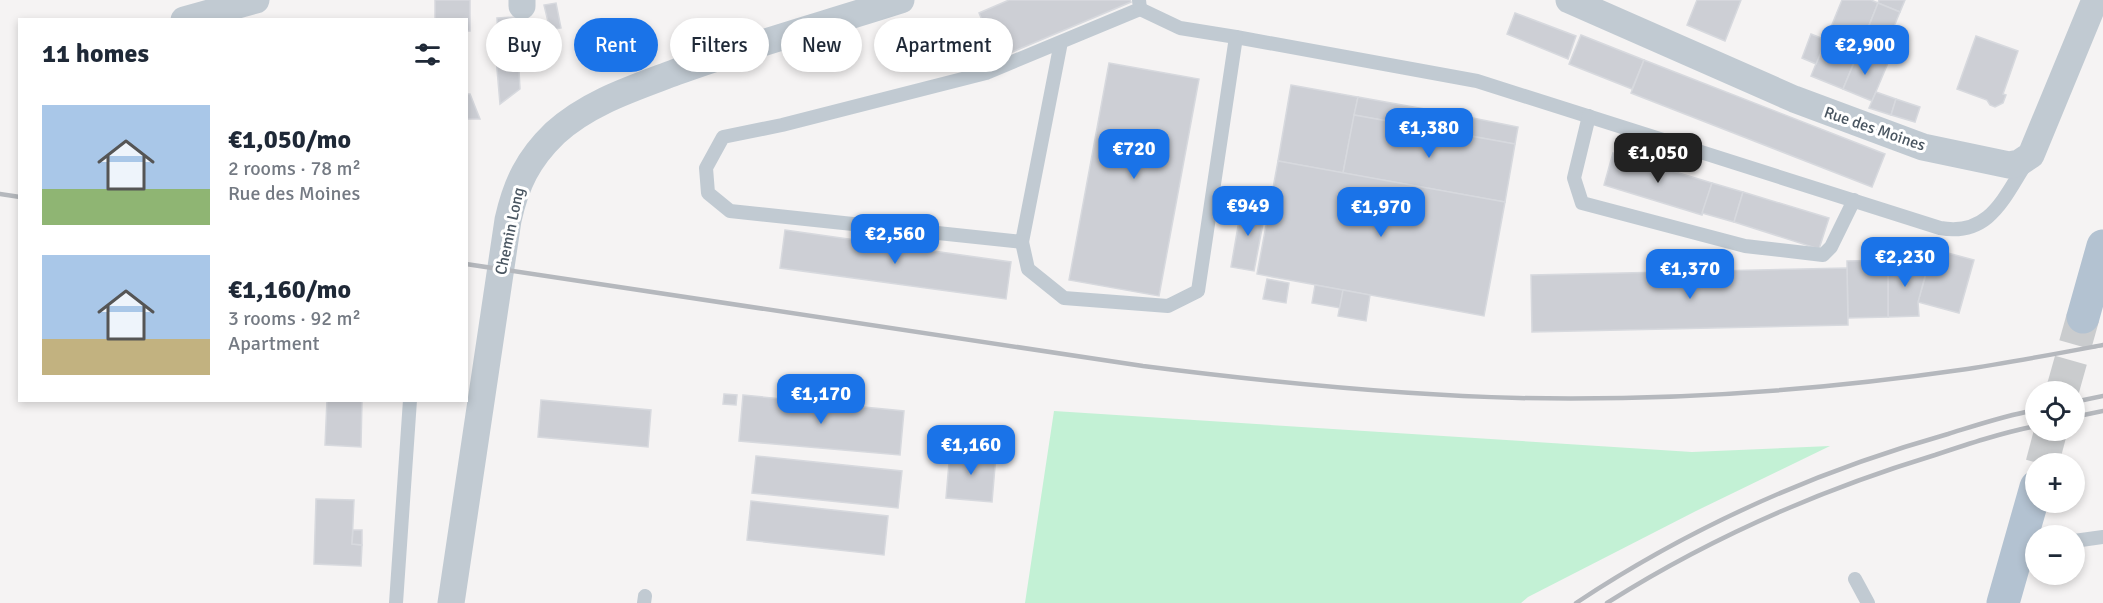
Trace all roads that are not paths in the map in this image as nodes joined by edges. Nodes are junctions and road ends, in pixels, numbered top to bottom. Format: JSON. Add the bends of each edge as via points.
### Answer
{"nodes":[{"id":1,"x":256,"y":0,"type":"edge"},
{"id":2,"x":902,"y":0,"type":"edge"},
{"id":3,"x":1569,"y":0,"type":"edge"},
{"id":4,"x":2095,"y":0,"type":"edge"},
{"id":5,"x":1140,"y":5,"type":"edge"},
{"id":6,"x":191,"y":18,"type":"edge"},
{"id":7,"x":1236,"y":37,"type":"junction"},
{"id":8,"x":1061,"y":42,"type":"junction"},
{"id":9,"x":1589,"y":116,"type":"junction"},
{"id":10,"x":2031,"y":155,"type":"junction"},
{"id":11,"x":1854,"y":200,"type":"junction"},
{"id":12,"x":1022,"y":242,"type":"junction"},
{"id":13,"x":2103,"y":246,"type":"edge"},
{"id":14,"x":2084,"y":316,"type":"tunnel mouth"},
{"id":15,"x":410,"y":402,"type":"edge"},
{"id":16,"x":2103,"y":537,"type":"edge"},
{"id":17,"x":2085,"y":539,"type":"edge"},
{"id":18,"x":2025,"y":552,"type":"edge"},
{"id":19,"x":1855,"y":579,"type":"dead end"},
{"id":20,"x":396,"y":603,"type":"edge"},
{"id":21,"x":451,"y":603,"type":"edge"},
{"id":22,"x":1868,"y":603,"type":"edge"},
{"id":23,"x":2003,"y":603,"type":"edge"}],
"edges":[{"from":1,"to":6,"type":"street"},
{"from":2,"to":21,"type":"street","name":"Chemin Long","via":[[617,94],[576,117],[542,146],[524,171],[508,220]]},
{"from":3,"to":10,"type":"street","name":"Rue des Moines","via":[[1794,99],[1923,147],[2009,165]]},
{"from":4,"to":10,"type":"street"},
{"from":5,"to":7,"type":"lane","via":[[1180,28]]},
{"from":5,"to":8,"type":"lane"},
{"from":7,"to":9,"type":"lane","via":[[1477,81]]},
{"from":7,"to":12,"type":"lane","via":[[1198,291],[1168,306],[1064,298],[1028,269]]},
{"from":8,"to":12,"type":"lane"},
{"from":8,"to":12,"type":"lane","via":[[986,73],[723,137],[706,168],[708,193],[730,211]]},
{"from":9,"to":11,"type":"lane"},
{"from":9,"to":11,"type":"lane","via":[[1574,178],[1582,203],[1745,246],[1822,255],[1831,247]]},
{"from":10,"to":11,"type":"lane","via":[[1996,210],[1970,227],[1940,228]]},
{"from":13,"to":14,"type":"main road"},
{"from":15,"to":20,"type":"lane"},
{"from":16,"to":17,"type":"lane"},
{"from":18,"to":23,"type":"main road"},
{"from":19,"to":22,"type":"lane"}]}
